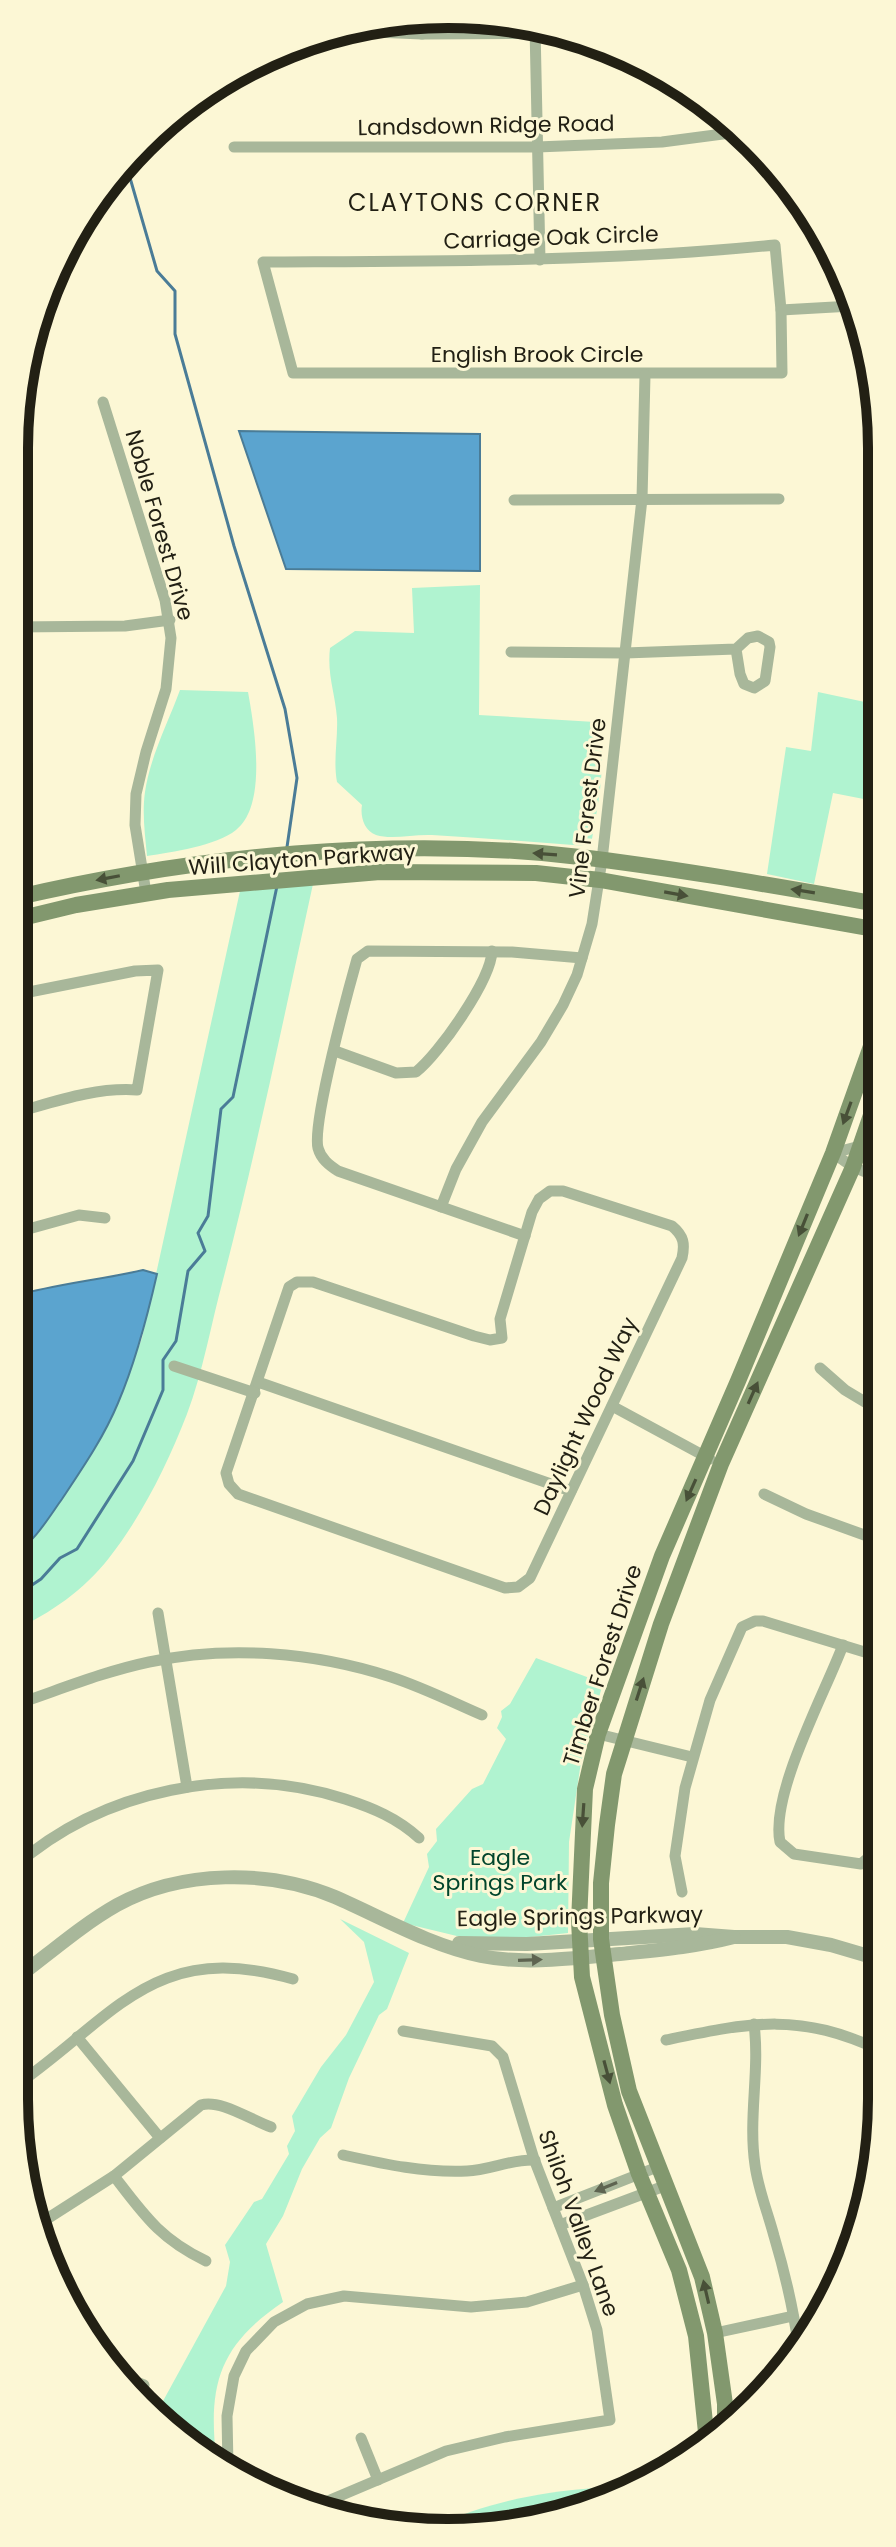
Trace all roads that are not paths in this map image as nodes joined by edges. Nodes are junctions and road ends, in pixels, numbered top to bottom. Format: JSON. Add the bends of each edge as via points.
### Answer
{"nodes":[{"id":1,"x":422,"y":29,"type":"edge"},
{"id":2,"x":502,"y":32,"type":"edge"},
{"id":3,"x":389,"y":33,"type":"edge"},
{"id":4,"x":422,"y":34,"type":"junction"},
{"id":5,"x":535,"y":37,"type":"edge"},
{"id":6,"x":727,"y":134,"type":"edge"},
{"id":7,"x":234,"y":147,"type":"dead end"},
{"id":8,"x":537,"y":147,"type":"junction"},
{"id":9,"x":540,"y":260,"type":"junction"},
{"id":10,"x":843,"y":306,"type":"edge"},
{"id":11,"x":781,"y":310,"type":"junction"},
{"id":12,"x":293,"y":373,"type":"joint"},
{"id":13,"x":645,"y":375,"type":"junction"},
{"id":14,"x":103,"y":402,"type":"dead end"},
{"id":15,"x":642,"y":499,"type":"junction"},
{"id":16,"x":779,"y":499,"type":"dead end"},
{"id":17,"x":514,"y":500,"type":"dead end"},
{"id":18,"x":170,"y":620,"type":"junction"},
{"id":19,"x":28,"y":627,"type":"edge"},
{"id":20,"x":736,"y":649,"type":"junction"},
{"id":21,"x":511,"y":652,"type":"dead end"},
{"id":22,"x":625,"y":653,"type":"junction"},
{"id":23,"x":385,"y":850,"type":"junction"},
{"id":24,"x":602,"y":860,"type":"junction"},
{"id":25,"x":142,"y":872,"type":"junction"},
{"id":26,"x":385,"y":872,"type":"junction"},
{"id":27,"x":600,"y":880,"type":"junction"},
{"id":28,"x":146,"y":893,"type":"junction"},
{"id":29,"x":28,"y":895,"type":"edge"},
{"id":30,"x":868,"y":902,"type":"edge"},
{"id":31,"x":28,"y":917,"type":"edge"},
{"id":32,"x":868,"y":928,"type":"edge"},
{"id":33,"x":492,"y":951,"type":"junction"},
{"id":34,"x":582,"y":958,"type":"junction"},
{"id":35,"x":28,"y":992,"type":"edge"},
{"id":36,"x":335,"y":1051,"type":"junction"},
{"id":37,"x":868,"y":1055,"type":"edge"},
{"id":38,"x":28,"y":1109,"type":"edge"},
{"id":39,"x":868,"y":1123,"type":"edge"},
{"id":40,"x":860,"y":1146,"type":"junction"},
{"id":41,"x":868,"y":1149,"type":"edge"},
{"id":42,"x":833,"y":1153,"type":"junction"},
{"id":43,"x":853,"y":1167,"type":"junction"},
{"id":44,"x":868,"y":1173,"type":"edge"},
{"id":45,"x":441,"y":1207,"type":"junction"},
{"id":46,"x":105,"y":1218,"type":"dead end"},
{"id":47,"x":28,"y":1229,"type":"edge"},
{"id":48,"x":525,"y":1236,"type":"junction"},
{"id":49,"x":174,"y":1366,"type":"dead end"},
{"id":50,"x":820,"y":1368,"type":"dead end"},
{"id":51,"x":256,"y":1388,"type":"junction"},
{"id":52,"x":868,"y":1404,"type":"edge"},
{"id":53,"x":612,"y":1406,"type":"junction"},
{"id":54,"x":713,"y":1460,"type":"junction"},
{"id":55,"x":571,"y":1491,"type":"junction"},
{"id":56,"x":764,"y":1494,"type":"dead end"},
{"id":57,"x":868,"y":1536,"type":"edge"},
{"id":58,"x":158,"y":1613,"type":"dead end"},
{"id":59,"x":843,"y":1645,"type":"junction"},
{"id":60,"x":868,"y":1653,"type":"edge"},
{"id":61,"x":165,"y":1659,"type":"junction"},
{"id":62,"x":28,"y":1700,"type":"edge"},
{"id":63,"x":482,"y":1715,"type":"dead end"},
{"id":64,"x":598,"y":1734,"type":"junction"},
{"id":65,"x":624,"y":1741,"type":"junction"},
{"id":66,"x":692,"y":1757,"type":"junction"},
{"id":67,"x":187,"y":1787,"type":"junction"},
{"id":68,"x":419,"y":1838,"type":"dead end"},
{"id":69,"x":28,"y":1857,"type":"edge"},
{"id":70,"x":868,"y":1858,"type":"edge"},
{"id":71,"x":682,"y":1892,"type":"dead end"},
{"id":72,"x":734,"y":1937,"type":"junction"},
{"id":73,"x":427,"y":1939,"type":"junction"},
{"id":74,"x":601,"y":1939,"type":"junction"},
{"id":75,"x":580,"y":1940,"type":"junction"},
{"id":76,"x":603,"y":1956,"type":"junction"},
{"id":77,"x":868,"y":1956,"type":"edge"},
{"id":78,"x":581,"y":1958,"type":"junction"},
{"id":79,"x":28,"y":1969,"type":"edge"},
{"id":80,"x":293,"y":1979,"type":"dead end"},
{"id":81,"x":754,"y":2024,"type":"junction"},
{"id":82,"x":403,"y":2031,"type":"dead end"},
{"id":83,"x":77,"y":2037,"type":"junction"},
{"id":84,"x":666,"y":2040,"type":"dead end"},
{"id":85,"x":868,"y":2044,"type":"edge"},
{"id":86,"x":28,"y":2076,"type":"edge"},
{"id":87,"x":271,"y":2127,"type":"dead end"},
{"id":88,"x":160,"y":2138,"type":"junction"},
{"id":89,"x":343,"y":2155,"type":"dead end"},
{"id":90,"x":535,"y":2160,"type":"junction"},
{"id":91,"x":660,"y":2166,"type":"junction"},
{"id":92,"x":639,"y":2174,"type":"junction"},
{"id":93,"x":114,"y":2176,"type":"junction"},
{"id":94,"x":667,"y":2185,"type":"junction"},
{"id":95,"x":648,"y":2192,"type":"junction"},
{"id":96,"x":553,"y":2208,"type":"junction"},
{"id":97,"x":46,"y":2220,"type":"edge"},
{"id":98,"x":560,"y":2225,"type":"junction"},
{"id":99,"x":206,"y":2261,"type":"dead end"},
{"id":100,"x":583,"y":2285,"type":"junction"},
{"id":101,"x":793,"y":2316,"type":"junction"},
{"id":102,"x":715,"y":2333,"type":"junction"},
{"id":103,"x":796,"y":2333,"type":"edge"},
{"id":104,"x":139,"y":2383,"type":"edge"},
{"id":105,"x":144,"y":2385,"type":"dead end"},
{"id":106,"x":725,"y":2415,"type":"edge"},
{"id":107,"x":706,"y":2431,"type":"edge"},
{"id":108,"x":361,"y":2438,"type":"dead end"},
{"id":109,"x":228,"y":2456,"type":"edge"},
{"id":110,"x":378,"y":2480,"type":"junction"},
{"id":111,"x":327,"y":2501,"type":"edge"}],
"edges":[{"from":1,"to":4,"type":"street"},
{"from":2,"to":4,"type":"street"},
{"from":3,"to":4,"type":"street"},
{"from":5,"to":8,"type":"street"},
{"from":6,"to":8,"type":"street","name":"Landsdown Ridge Road"},
{"from":7,"to":8,"type":"street","name":"Landsdown Ridge Road"},
{"from":8,"to":9,"type":"street"},
{"from":9,"to":11,"type":"street","name":"Carriage Oak Circle","via":[[775,245]]},
{"from":9,"to":12,"type":"street","name":"Carriage Oak Circle","via":[[263,262]]},
{"from":10,"to":11,"type":"street"},
{"from":11,"to":13,"type":"street","name":"English Brook Circle","via":[[782,373]]},
{"from":12,"to":13,"type":"street","name":"English Brook Circle"},
{"from":13,"to":15,"type":"street","name":"Vine Forest Drive"},
{"from":14,"to":18,"type":"street","name":"Noble Forest Drive"},
{"from":15,"to":16,"type":"street"},
{"from":15,"to":17,"type":"street"},
{"from":15,"to":22,"type":"street","name":"Vine Forest Drive"},
{"from":18,"to":19,"type":"street"},
{"from":18,"to":25,"type":"street","name":"Noble Forest Drive","via":[[166,689],[136,794]]},
{"from":20,"to":20,"type":"street","via":[[753,636],[769,642],[761,685],[744,684]]},
{"from":20,"to":22,"type":"street"},
{"from":21,"to":22,"type":"street"},
{"from":22,"to":24,"type":"street","name":"Vine Forest Drive"},
{"from":24,"to":23,"type":"main road","name":"Will Clayton Parkway","one_way":true},
{"from":23,"to":25,"type":"main road","name":"Will Clayton Parkway","via":[[268,856]]},
{"from":23,"to":26,"type":"main road"},
{"from":24,"to":27,"type":"street","name":"Vine Forest Drive"},
{"from":30,"to":24,"type":"main road","name":"Will Clayton Parkway","one_way":true},
{"from":25,"to":28,"type":"street","name":"Noble Forest Drive"},
{"from":25,"to":29,"type":"main road","name":"Will Clayton Parkway","one_way":true},
{"from":26,"to":27,"type":"main road","name":"Will Clayton Parkway","via":[[540,873]]},
{"from":26,"to":28,"type":"main road","name":"Will Clayton Parkway"},
{"from":27,"to":32,"type":"main road","name":"Will Clayton Parkway","one_way":true},
{"from":27,"to":34,"type":"street","name":"Vine Forest Drive"},
{"from":28,"to":31,"type":"main road","name":"Will Clayton Parkway"},
{"from":33,"to":34,"type":"street"},
{"from":33,"to":36,"type":"street","via":[[485,979],[421,1068],[396,1073]]},
{"from":33,"to":36,"type":"street","via":[[375,949],[361,955]]},
{"from":34,"to":45,"type":"street","name":"Vine Forest Drive","via":[[563,1005],[467,1148]]},
{"from":35,"to":38,"type":"street","via":[[158,970],[137,1090],[78,1096]]},
{"from":36,"to":45,"type":"street","via":[[318,1126],[322,1156],[349,1176]]},
{"from":37,"to":42,"type":"main road","name":"Timber Forest Drive","one_way":true},
{"from":39,"to":40,"type":"main road","name":"Timber Forest Drive"},
{"from":40,"to":41,"type":"street"},
{"from":40,"to":42,"type":"street"},
{"from":40,"to":43,"type":"main road","name":"Timber Forest Drive"},
{"from":42,"to":43,"type":"street"},
{"from":42,"to":54,"type":"main road","name":"Timber Forest Drive","one_way":true},
{"from":43,"to":44,"type":"street"},
{"from":54,"to":43,"type":"main road","name":"Timber Forest Drive","one_way":true},
{"from":45,"to":48,"type":"street"},
{"from":46,"to":47,"type":"street","via":[[79,1215]]},
{"from":48,"to":51,"type":"street","via":[[500,1319],[502,1338],[484,1339],[313,1282],[297,1282],[286,1291]]},
{"from":48,"to":53,"type":"street","name":"Daylight Wood Way","via":[[539,1199],[550,1191],[672,1226],[680,1233],[685,1244],[682,1258]]},
{"from":49,"to":51,"type":"street"},
{"from":50,"to":52,"type":"street"},
{"from":51,"to":55,"type":"street"},
{"from":51,"to":55,"type":"street","name":"Daylight Wood Way","via":[[226,1473],[238,1494],[505,1588],[530,1578]]},
{"from":53,"to":54,"type":"street"},
{"from":53,"to":55,"type":"street","name":"Daylight Wood Way"},
{"from":54,"to":64,"type":"main road","name":"Timber Forest Drive","one_way":true,"via":[[662,1556]]},
{"from":65,"to":54,"type":"main road","name":"Timber Forest Drive","one_way":true},
{"from":56,"to":57,"type":"street"},
{"from":58,"to":61,"type":"street"},
{"from":59,"to":60,"type":"street"},
{"from":59,"to":66,"type":"street","via":[[763,1621],[748,1623],[738,1632],[720,1673]]},
{"from":59,"to":70,"type":"street","via":[[788,1782],[778,1833],[785,1849],[794,1854],[861,1864]]},
{"from":61,"to":62,"type":"street","via":[[94,1676]]},
{"from":61,"to":63,"type":"street","via":[[243,1653],[331,1662],[393,1678]]},
{"from":61,"to":67,"type":"street"},
{"from":64,"to":65,"type":"street"},
{"from":64,"to":75,"type":"main road","name":"Timber Forest Drive","one_way":true,"via":[[585,1789]]},
{"from":65,"to":66,"type":"street"},
{"from":65,"to":74,"type":"main road","name":"Timber Forest Drive","via":[[607,1825]]},
{"from":66,"to":71,"type":"street","via":[[675,1856]]},
{"from":67,"to":68,"type":"street","via":[[243,1783],[306,1788],[384,1813]]},
{"from":67,"to":69,"type":"street","via":[[112,1807]]},
{"from":72,"to":74,"type":"street","name":"Eagle Springs Parkway","via":[[676,1933]]},
{"from":72,"to":76,"type":"street","name":"Eagle Springs Parkway","via":[[695,1947]]},
{"from":72,"to":77,"type":"street","name":"Eagle Springs Parkway","via":[[787,1937]]},
{"from":73,"to":75,"type":"street","name":"Eagle Springs Parkway","via":[[477,1945]]},
{"from":73,"to":78,"type":"street","name":"Eagle Springs Parkway","one_way":true,"via":[[502,1960]]},
{"from":73,"to":79,"type":"street","name":"Eagle Springs Parkway","via":[[307,1887],[209,1878],[119,1904]]},
{"from":74,"to":75,"type":"street","name":"Eagle Springs Parkway"},
{"from":74,"to":76,"type":"main road","name":"Timber Forest Drive"},
{"from":75,"to":78,"type":"main road","name":"Timber Forest Drive"},
{"from":76,"to":78,"type":"street","name":"Eagle Springs Parkway"},
{"from":76,"to":91,"type":"main road","name":"Timber Forest Drive","via":[[629,2091]]},
{"from":78,"to":92,"type":"main road","name":"Timber Forest Drive","one_way":true,"via":[[615,2105]]},
{"from":80,"to":83,"type":"street","via":[[230,1967],[175,1974],[128,1997]]},
{"from":81,"to":84,"type":"street"},
{"from":81,"to":85,"type":"street","via":[[824,2028]]},
{"from":81,"to":101,"type":"street","via":[[755,2170]]},
{"from":82,"to":90,"type":"street","name":"Shiloh Valley Lane","via":[[492,2046],[503,2057]]},
{"from":83,"to":86,"type":"street"},
{"from":83,"to":88,"type":"street"},
{"from":87,"to":88,"type":"street","via":[[209,2102]]},
{"from":88,"to":93,"type":"street"},
{"from":89,"to":90,"type":"street","via":[[422,2171],[467,2171]]},
{"from":90,"to":96,"type":"street","name":"Shiloh Valley Lane"},
{"from":91,"to":92,"type":"street"},
{"from":91,"to":94,"type":"main road","name":"Timber Forest Drive"},
{"from":92,"to":95,"type":"main road","name":"Timber Forest Drive"},
{"from":92,"to":96,"type":"street","one_way":true},
{"from":93,"to":97,"type":"street"},
{"from":93,"to":99,"type":"street","via":[[161,2234]]},
{"from":94,"to":95,"type":"street"},
{"from":102,"to":94,"type":"main road","name":"Timber Forest Drive","one_way":true,"via":[[702,2277]]},
{"from":95,"to":98,"type":"street"},
{"from":95,"to":107,"type":"main road","name":"Timber Forest Drive","via":[[679,2270],[696,2336]]},
{"from":96,"to":98,"type":"street","name":"Shiloh Valley Lane"},
{"from":98,"to":100,"type":"street","name":"Shiloh Valley Lane"},
{"from":100,"to":109,"type":"street","via":[[527,2302],[471,2307],[344,2296],[307,2304],[274,2322],[246,2351],[234,2376],[227,2416]]},
{"from":100,"to":110,"type":"street","name":"Shiloh Valley Lane","via":[[597,2330],[610,2420],[474,2443]]},
{"from":101,"to":102,"type":"street"},
{"from":101,"to":103,"type":"street"},
{"from":102,"to":106,"type":"main road","name":"Timber Forest Drive"},
{"from":104,"to":105,"type":"street"},
{"from":108,"to":110,"type":"street"},
{"from":110,"to":111,"type":"street"}]}
